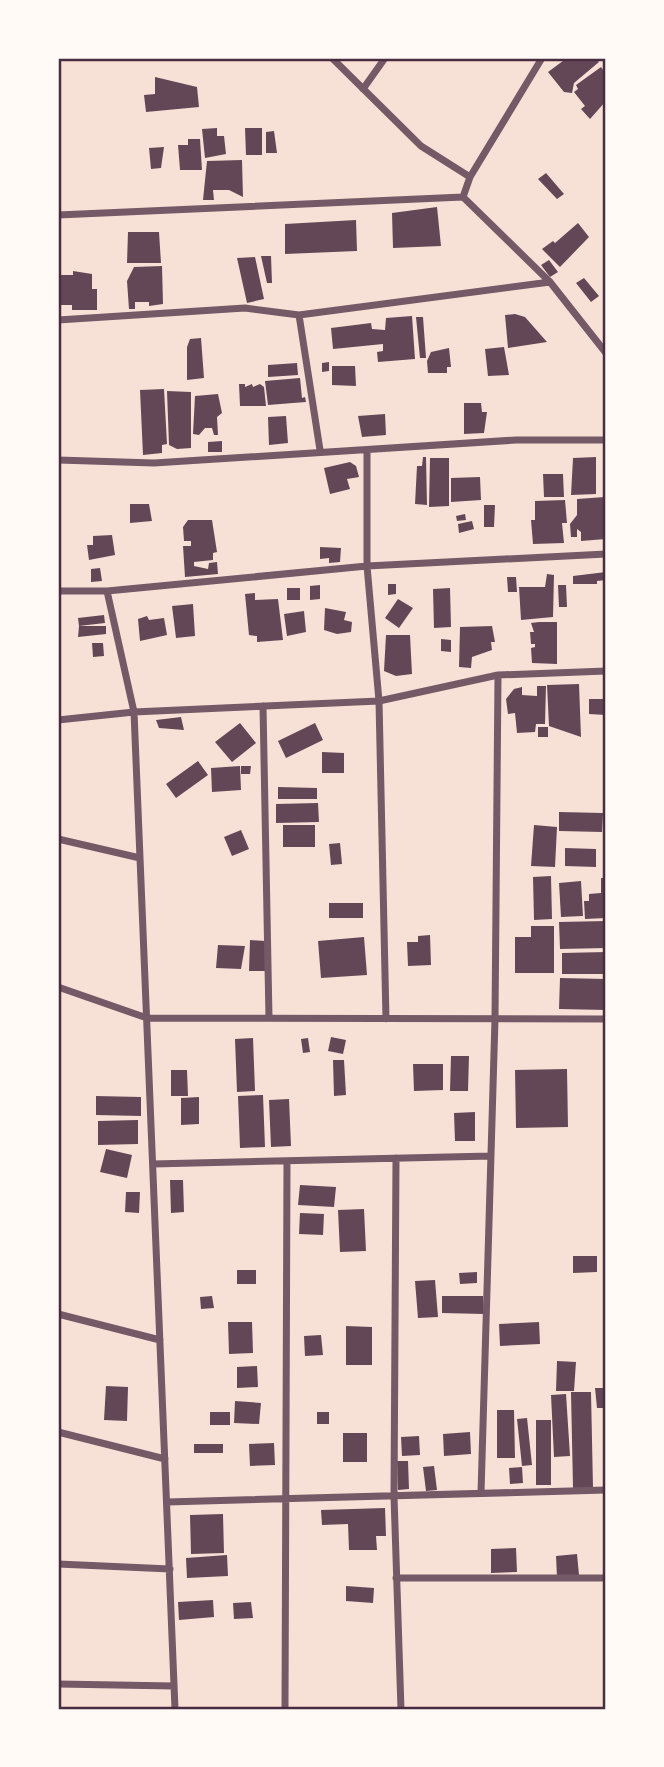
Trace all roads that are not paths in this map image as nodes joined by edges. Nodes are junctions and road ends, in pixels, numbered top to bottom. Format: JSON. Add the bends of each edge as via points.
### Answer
{"nodes":[{"id":1,"x":332,"y":58,"type":"edge"},
{"id":2,"x":385,"y":58,"type":"edge"},
{"id":3,"x":542,"y":58,"type":"edge"},
{"id":4,"x":363,"y":89,"type":"junction"},
{"id":5,"x":470,"y":177,"type":"junction"},
{"id":6,"x":463,"y":197,"type":"junction"},
{"id":7,"x":58,"y":215,"type":"edge"},
{"id":8,"x":550,"y":282,"type":"junction"},
{"id":9,"x":299,"y":314,"type":"junction"},
{"id":10,"x":58,"y":320,"type":"edge"},
{"id":11,"x":606,"y":353,"type":"edge"},
{"id":12,"x":606,"y":440,"type":"edge"},
{"id":13,"x":320,"y":450,"type":"junction"},
{"id":14,"x":367,"y":450,"type":"junction"},
{"id":15,"x":58,"y":460,"type":"edge"},
{"id":16,"x":606,"y":554,"type":"edge"},
{"id":17,"x":367,"y":566,"type":"junction"},
{"id":18,"x":58,"y":591,"type":"edge"},
{"id":19,"x":107,"y":591,"type":"junction"},
{"id":20,"x":606,"y":671,"type":"edge"},
{"id":21,"x":498,"y":675,"type":"junction"},
{"id":22,"x":379,"y":701,"type":"junction"},
{"id":23,"x":263,"y":706,"type":"junction"},
{"id":24,"x":134,"y":712,"type":"junction"},
{"id":25,"x":58,"y":720,"type":"edge"},
{"id":26,"x":58,"y":839,"type":"edge"},
{"id":27,"x":140,"y":858,"type":"junction"},
{"id":28,"x":58,"y":987,"type":"edge"},
{"id":29,"x":147,"y":1018,"type":"junction"},
{"id":30,"x":270,"y":1018,"type":"junction"},
{"id":31,"x":386,"y":1019,"type":"junction"},
{"id":32,"x":495,"y":1019,"type":"junction"},
{"id":33,"x":606,"y":1019,"type":"edge"},
{"id":34,"x":491,"y":1156,"type":"junction"},
{"id":35,"x":396,"y":1158,"type":"junction"},
{"id":36,"x":287,"y":1161,"type":"junction"},
{"id":37,"x":153,"y":1164,"type":"junction"},
{"id":38,"x":58,"y":1314,"type":"edge"},
{"id":39,"x":160,"y":1339,"type":"junction"},
{"id":40,"x":58,"y":1432,"type":"edge"},
{"id":41,"x":165,"y":1459,"type":"junction"},
{"id":42,"x":606,"y":1490,"type":"edge"},
{"id":43,"x":481,"y":1493,"type":"junction"},
{"id":44,"x":394,"y":1496,"type":"junction"},
{"id":45,"x":286,"y":1498,"type":"junction"},
{"id":46,"x":167,"y":1502,"type":"junction"},
{"id":47,"x":58,"y":1564,"type":"edge"},
{"id":48,"x":170,"y":1569,"type":"junction"},
{"id":49,"x":396,"y":1578,"type":"junction"},
{"id":50,"x":606,"y":1578,"type":"edge"},
{"id":51,"x":58,"y":1684,"type":"edge"},
{"id":52,"x":174,"y":1686,"type":"junction"},
{"id":53,"x":175,"y":1709,"type":"edge"},
{"id":54,"x":285,"y":1709,"type":"edge"},
{"id":55,"x":401,"y":1709,"type":"edge"}],
"edges":[{"from":1,"to":4,"type":"street"},
{"from":2,"to":4,"type":"street"},
{"from":3,"to":5,"type":"street"},
{"from":4,"to":5,"type":"street","via":[[421,146]]},
{"from":5,"to":6,"type":"street"},
{"from":6,"to":7,"type":"street"},
{"from":6,"to":8,"type":"street"},
{"from":8,"to":9,"type":"street"},
{"from":8,"to":11,"type":"street"},
{"from":9,"to":10,"type":"street","via":[[245,308]]},
{"from":9,"to":13,"type":"street"},
{"from":12,"to":14,"type":"street","via":[[516,440]]},
{"from":13,"to":14,"type":"street"},
{"from":13,"to":15,"type":"street","via":[[154,463]]},
{"from":14,"to":17,"type":"street"},
{"from":16,"to":17,"type":"street"},
{"from":17,"to":19,"type":"street"},
{"from":17,"to":22,"type":"street"},
{"from":18,"to":19,"type":"street"},
{"from":19,"to":24,"type":"street"},
{"from":20,"to":21,"type":"street"},
{"from":21,"to":22,"type":"street"},
{"from":21,"to":32,"type":"street"},
{"from":22,"to":23,"type":"street"},
{"from":22,"to":31,"type":"street"},
{"from":23,"to":24,"type":"street"},
{"from":23,"to":30,"type":"street"},
{"from":24,"to":25,"type":"street"},
{"from":24,"to":27,"type":"street"},
{"from":26,"to":27,"type":"street"},
{"from":27,"to":29,"type":"street"},
{"from":28,"to":29,"type":"street"},
{"from":29,"to":30,"type":"street"},
{"from":29,"to":37,"type":"street"},
{"from":30,"to":31,"type":"street"},
{"from":31,"to":32,"type":"street"},
{"from":32,"to":33,"type":"street"},
{"from":32,"to":34,"type":"street"},
{"from":34,"to":35,"type":"street"},
{"from":34,"to":43,"type":"street"},
{"from":35,"to":36,"type":"street"},
{"from":35,"to":44,"type":"street"},
{"from":36,"to":37,"type":"street"},
{"from":36,"to":45,"type":"street"},
{"from":37,"to":39,"type":"street"},
{"from":38,"to":39,"type":"street"},
{"from":39,"to":41,"type":"street"},
{"from":40,"to":41,"type":"street"},
{"from":41,"to":46,"type":"street"},
{"from":42,"to":43,"type":"street"},
{"from":43,"to":44,"type":"street"},
{"from":44,"to":45,"type":"street"},
{"from":44,"to":49,"type":"street"},
{"from":45,"to":46,"type":"street"},
{"from":45,"to":54,"type":"street"},
{"from":46,"to":48,"type":"street"},
{"from":47,"to":48,"type":"street"},
{"from":48,"to":52,"type":"street"},
{"from":49,"to":50,"type":"street"},
{"from":49,"to":55,"type":"street"},
{"from":51,"to":52,"type":"street"},
{"from":52,"to":53,"type":"street"}]}
